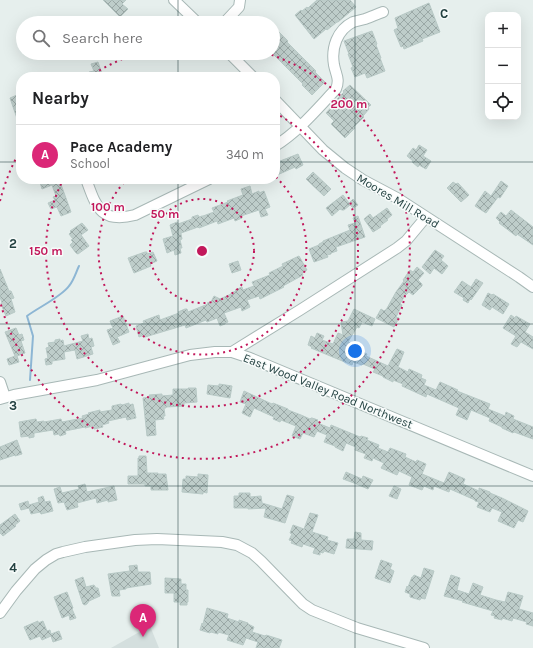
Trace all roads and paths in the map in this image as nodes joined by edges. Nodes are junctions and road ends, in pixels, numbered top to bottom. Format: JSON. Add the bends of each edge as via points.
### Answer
{"nodes":[{"id":1,"x":174,"y":0,"type":"edge"},
{"id":2,"x":240,"y":0,"type":"edge"},
{"id":3,"x":383,"y":12,"type":"dead end"},
{"id":4,"x":191,"y":16,"type":"edge"},
{"id":5,"x":231,"y":16,"type":"edge"},
{"id":6,"x":236,"y":60,"type":"edge"},
{"id":7,"x":248,"y":72,"type":"edge"},
{"id":8,"x":280,"y":105,"type":"edge"},
{"id":9,"x":300,"y":126,"type":"junction"},
{"id":10,"x":280,"y":143,"type":"edge"},
{"id":11,"x":88,"y":184,"type":"edge"},
{"id":12,"x":198,"y":184,"type":"edge"},
{"id":13,"x":426,"y":217,"type":"junction"},
{"id":14,"x":533,"y":287,"type":"edge"},
{"id":15,"x":232,"y":352,"type":"junction"},
{"id":16,"x":0,"y":382,"type":"edge"},
{"id":17,"x":3,"y":398,"type":"edge"},
{"id":18,"x":533,"y":476,"type":"edge"},
{"id":19,"x":0,"y":613,"type":"edge"},
{"id":20,"x":424,"y":648,"type":"edge"}],
"edges":[{"from":1,"to":4,"type":"street"},
{"from":2,"to":5,"type":"street","via":[[239,7]]},
{"from":3,"to":9,"type":"street","via":[[352,23],[339,34],[333,59],[338,79],[336,89]]},
{"from":6,"to":7,"type":"street"},
{"from":8,"to":9,"type":"street","name":"Moores Mill Road"},
{"from":9,"to":10,"type":"street"},
{"from":9,"to":13,"type":"street","name":"Moores Mill Road","via":[[345,168]]},
{"from":11,"to":12,"type":"street","via":[[99,209],[110,216],[126,218]]},
{"from":13,"to":14,"type":"street","name":"Moores Mill Road"},
{"from":13,"to":15,"type":"street","via":[[397,248]]},
{"from":15,"to":17,"type":"street","name":"East Wood Valley Road Northwest","via":[[190,355],[97,380]]},
{"from":15,"to":18,"type":"street","name":"East Wood Valley Road Northwest"},
{"from":16,"to":17,"type":"street"},
{"from":19,"to":20,"type":"street","via":[[36,569],[56,554],[135,540],[222,542],[237,545],[252,553],[302,604],[312,610],[357,628]]}]}
